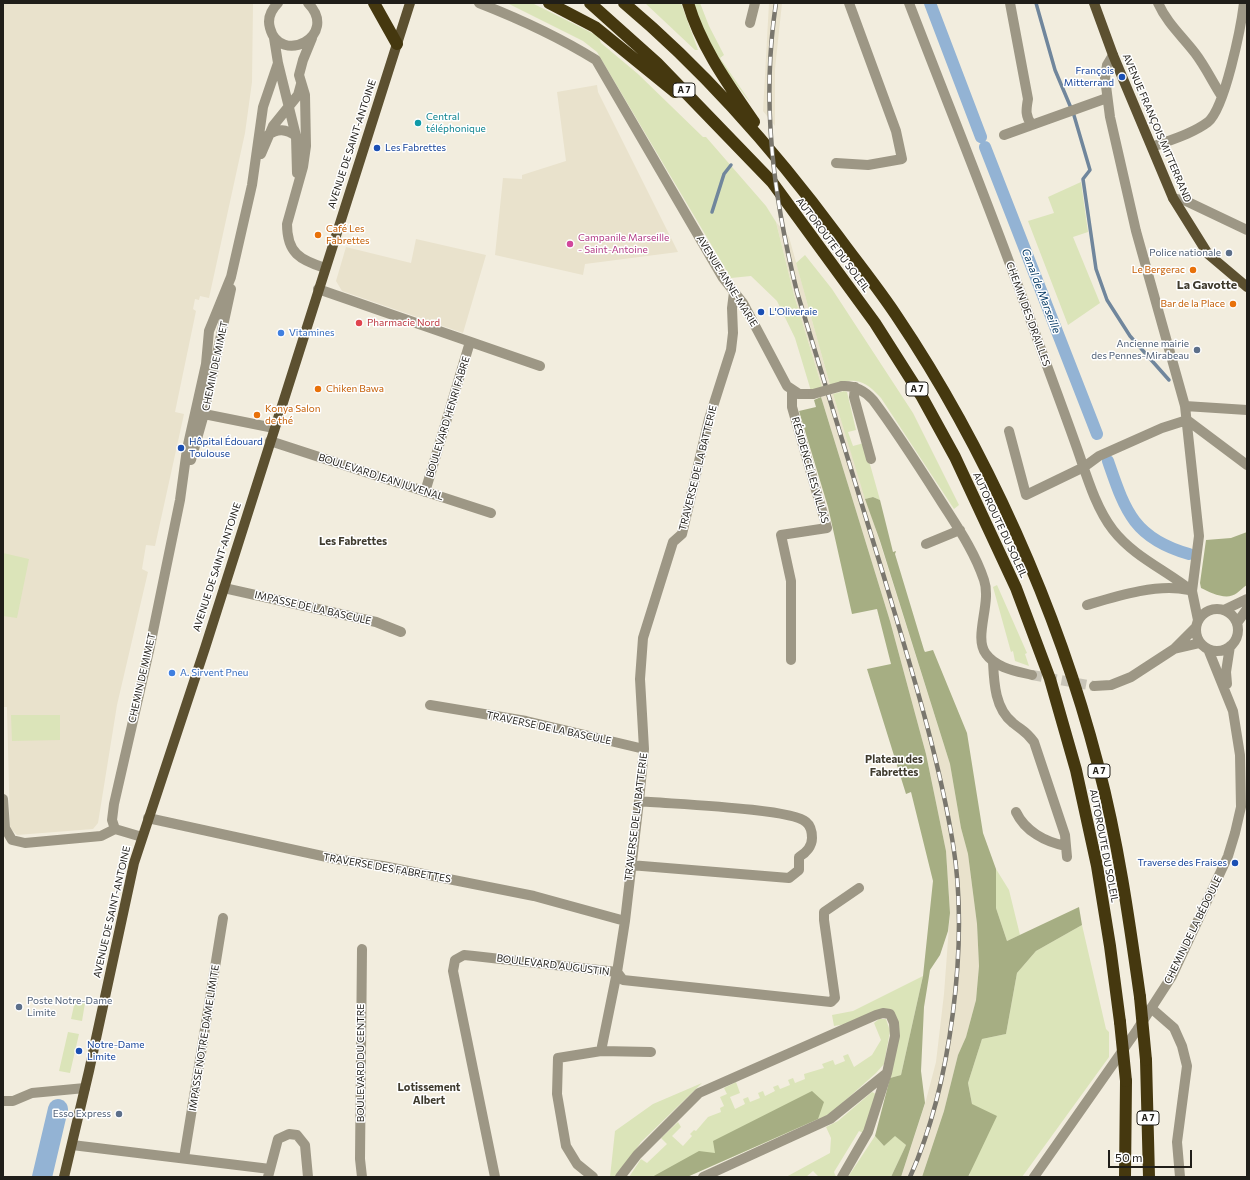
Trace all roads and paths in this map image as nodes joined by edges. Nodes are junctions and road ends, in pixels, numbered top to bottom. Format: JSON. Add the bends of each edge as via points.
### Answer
{"nodes":[{"id":1,"x":278,"y":3,"type":"edge"},
{"id":2,"x":308,"y":3,"type":"edge"},
{"id":3,"x":374,"y":3,"type":"edge"},
{"id":4,"x":410,"y":3,"type":"edge"},
{"id":5,"x":479,"y":3,"type":"edge"},
{"id":6,"x":550,"y":3,"type":"edge"},
{"id":7,"x":590,"y":3,"type":"edge"},
{"id":8,"x":624,"y":3,"type":"edge"},
{"id":9,"x":688,"y":3,"type":"edge"},
{"id":10,"x":755,"y":3,"type":"edge"},
{"id":11,"x":849,"y":3,"type":"edge"},
{"id":12,"x":909,"y":3,"type":"edge"},
{"id":13,"x":1010,"y":3,"type":"edge"},
{"id":14,"x":1094,"y":3,"type":"edge"},
{"id":15,"x":1158,"y":3,"type":"edge"},
{"id":16,"x":1244,"y":3,"type":"edge"},
{"id":17,"x":1244,"y":18,"type":"edge"},
{"id":18,"x":750,"y":23,"type":"dead end"},
{"id":19,"x":274,"y":38,"type":"junction"},
{"id":20,"x":312,"y":38,"type":"junction"},
{"id":21,"x":397,"y":44,"type":"junction"},
{"id":22,"x":1114,"y":55,"type":"junction"},
{"id":23,"x":278,"y":63,"type":"junction"},
{"id":24,"x":301,"y":84,"type":"junction"},
{"id":25,"x":1221,"y":95,"type":"junction"},
{"id":26,"x":1108,"y":98,"type":"junction"},
{"id":27,"x":288,"y":105,"type":"junction"},
{"id":28,"x":1032,"y":124,"type":"junction"},
{"id":29,"x":268,"y":135,"type":"junction"},
{"id":30,"x":1004,"y":135,"type":"dead end"},
{"id":31,"x":296,"y":136,"type":"junction"},
{"id":32,"x":1152,"y":147,"type":"junction"},
{"id":33,"x":743,"y":153,"type":"junction"},
{"id":34,"x":836,"y":163,"type":"dead end"},
{"id":35,"x":783,"y":164,"type":"junction"},
{"id":36,"x":252,"y":185,"type":"junction"},
{"id":37,"x":296,"y":188,"type":"junction"},
{"id":38,"x":1173,"y":198,"type":"junction"},
{"id":39,"x":1247,"y":230,"type":"edge"},
{"id":40,"x":325,"y":268,"type":"junction"},
{"id":41,"x":1247,"y":287,"type":"edge"},
{"id":42,"x":318,"y":289,"type":"junction"},
{"id":43,"x":734,"y":292,"type":"junction"},
{"id":44,"x":470,"y":342,"type":"junction"},
{"id":45,"x":540,"y":366,"type":"dead end"},
{"id":46,"x":855,"y":387,"type":"junction"},
{"id":47,"x":792,"y":391,"type":"junction"},
{"id":48,"x":1185,"y":406,"type":"junction"},
{"id":49,"x":1247,"y":410,"type":"edge"},
{"id":50,"x":200,"y":413,"type":"junction"},
{"id":51,"x":1187,"y":420,"type":"junction"},
{"id":52,"x":274,"y":428,"type":"junction"},
{"id":53,"x":1009,"y":431,"type":"dead end"},
{"id":54,"x":270,"y":441,"type":"junction"},
{"id":55,"x":871,"y":459,"type":"dead end"},
{"id":56,"x":1247,"y":465,"type":"edge"},
{"id":57,"x":1084,"y":468,"type":"junction"},
{"id":58,"x":425,"y":492,"type":"junction"},
{"id":59,"x":491,"y":513,"type":"dead end"},
{"id":60,"x":960,"y":530,"type":"junction"},
{"id":61,"x":926,"y":544,"type":"dead end"},
{"id":62,"x":224,"y":588,"type":"junction"},
{"id":63,"x":1193,"y":595,"type":"junction"},
{"id":64,"x":1247,"y":599,"type":"edge"},
{"id":65,"x":1087,"y":605,"type":"dead end"},
{"id":66,"x":1213,"y":609,"type":"junction"},
{"id":67,"x":1224,"y":610,"type":"junction"},
{"id":68,"x":1247,"y":610,"type":"edge"},
{"id":69,"x":1197,"y":623,"type":"junction"},
{"id":70,"x":1237,"y":623,"type":"junction"},
{"id":71,"x":401,"y":632,"type":"dead end"},
{"id":72,"x":1204,"y":646,"type":"junction"},
{"id":73,"x":1230,"y":646,"type":"junction"},
{"id":74,"x":1174,"y":649,"type":"junction"},
{"id":75,"x":791,"y":660,"type":"dead end"},
{"id":76,"x":993,"y":662,"type":"junction"},
{"id":77,"x":1032,"y":675,"type":"tunnel mouth"},
{"id":78,"x":1094,"y":686,"type":"tunnel mouth"},
{"id":79,"x":1228,"y":695,"type":"junction"},
{"id":80,"x":430,"y":705,"type":"dead end"},
{"id":81,"x":644,"y":750,"type":"junction"},
{"id":82,"x":3,"y":800,"type":"edge"},
{"id":83,"x":639,"y":801,"type":"junction"},
{"id":84,"x":1016,"y":812,"type":"dead end"},
{"id":85,"x":148,"y":818,"type":"junction"},
{"id":86,"x":114,"y":829,"type":"junction"},
{"id":87,"x":142,"y":837,"type":"junction"},
{"id":88,"x":1066,"y":846,"type":"junction"},
{"id":89,"x":1067,"y":857,"type":"dead end"},
{"id":90,"x":630,"y":865,"type":"junction"},
{"id":91,"x":858,"y":888,"type":"dead end"},
{"id":92,"x":223,"y":918,"type":"dead end"},
{"id":93,"x":625,"y":921,"type":"junction"},
{"id":94,"x":362,"y":949,"type":"dead end"},
{"id":95,"x":617,"y":972,"type":"junction"},
{"id":96,"x":1151,"y":1008,"type":"junction"},
{"id":97,"x":601,"y":1051,"type":"junction"},
{"id":98,"x":650,"y":1052,"type":"dead end"},
{"id":99,"x":887,"y":1073,"type":"junction"},
{"id":100,"x":80,"y":1088,"type":"junction"},
{"id":101,"x":3,"y":1101,"type":"edge"},
{"id":102,"x":72,"y":1145,"type":"junction"},
{"id":103,"x":184,"y":1158,"type":"junction"},
{"id":104,"x":269,"y":1173,"type":"edge"},
{"id":105,"x":64,"y":1177,"type":"edge"},
{"id":106,"x":308,"y":1177,"type":"edge"},
{"id":107,"x":362,"y":1177,"type":"edge"},
{"id":108,"x":495,"y":1177,"type":"edge"},
{"id":109,"x":594,"y":1177,"type":"edge"},
{"id":110,"x":620,"y":1177,"type":"edge"},
{"id":111,"x":702,"y":1177,"type":"edge"},
{"id":112,"x":842,"y":1177,"type":"edge"},
{"id":113,"x":1034,"y":1177,"type":"edge"},
{"id":114,"x":1125,"y":1177,"type":"edge"},
{"id":115,"x":1149,"y":1177,"type":"edge"},
{"id":116,"x":1180,"y":1177,"type":"edge"}],
"edges":[{"from":1,"to":19,"type":"street","via":[[270,15],[269,23]]},
{"from":2,"to":20,"type":"street","via":[[314,9],[317,18],[317,29]]},
{"from":3,"to":21,"type":"highway"},
{"from":4,"to":21,"type":"main road","name":"AVENUE DE SAINT-ANTOINE"},
{"from":5,"to":43,"type":"street","name":"AVENUE ANNE-MARIE","via":[[522,20],[596,60]]},
{"from":6,"to":33,"type":"highway","via":[[595,27],[612,40]]},
{"from":7,"to":33,"type":"highway","name":"AUTOROUTE DU SOLEIL","number":"A 7","via":[[657,63]]},
{"from":8,"to":35,"type":"highway","name":"AUTOROUTE DU SOLEIL","number":"A 7","via":[[719,94]]},
{"from":9,"to":35,"type":"highway","via":[[707,51]]},
{"from":10,"to":18,"type":"street"},
{"from":11,"to":34,"type":"street","via":[[896,131],[902,159],[868,165]]},
{"from":12,"to":57,"type":"street","name":"CHEMIN DES DRAILLES","via":[[1020,290]]},
{"from":13,"to":28,"type":"street","via":[[1028,100],[1027,118]]},
{"from":14,"to":22,"type":"main road","name":"AVENUE FRANÇOIS MITTERRAND"},
{"from":15,"to":25,"type":"street","via":[[1176,31],[1195,53]]},
{"from":16,"to":17,"type":"street"},
{"from":17,"to":25,"type":"street","via":[[1236,53]]},
{"from":19,"to":20,"type":"street","via":[[289,46],[301,44]]},
{"from":19,"to":23,"type":"street"},
{"from":20,"to":24,"type":"street","via":[[300,72]]},
{"from":21,"to":40,"type":"main road","name":"AVENUE DE SAINT-ANTOINE"},
{"from":22,"to":26,"type":"street","via":[[1107,65],[1105,78]]},
{"from":22,"to":32,"type":"main road","name":"AVENUE FRANÇOIS MITTERRAND"},
{"from":23,"to":27,"type":"street"},
{"from":23,"to":36,"type":"street","name":"CHEMIN DE MIMET","via":[[263,107]]},
{"from":24,"to":27,"type":"street","name":"CHEMIN DE MIMET","via":[[298,95]]},
{"from":24,"to":37,"type":"street","via":[[306,95],[306,146],[303,168]]},
{"from":25,"to":32,"type":"street","via":[[1209,121]]},
{"from":26,"to":28,"type":"street"},
{"from":26,"to":48,"type":"street","via":[[1136,231]]},
{"from":27,"to":29,"type":"street","name":"CHEMIN DE MIMET"},
{"from":27,"to":31,"type":"street"},
{"from":28,"to":30,"type":"street"},
{"from":29,"to":31,"type":"street","via":[[274,131],[286,130]]},
{"from":29,"to":36,"type":"street","name":"CHEMIN DE MIMET"},
{"from":31,"to":37,"type":"street"},
{"from":32,"to":38,"type":"main road","name":"AVENUE FRANÇOIS MITTERRAND"},
{"from":33,"to":114,"type":"highway","name":"AUTOROUTE DU SOLEIL","number":"A 7","bridge":true,"via":[[772,182],[896,354],[955,457],[1016,588],[1050,679],[1076,770],[1098,873],[1110,946],[1126,1081]]},
{"from":35,"to":115,"type":"highway","name":"AUTOROUTE DU SOLEIL","number":"A 7","bridge":true,"via":[[896,314],[972,443],[1026,554],[1070,673],[1098,765],[1119,861],[1140,997],[1146,1060]]},
{"from":36,"to":50,"type":"street","name":"CHEMIN DE MIMET","via":[[231,277],[210,331]]},
{"from":37,"to":40,"type":"street","via":[[287,224],[290,244],[295,254],[306,262]]},
{"from":38,"to":39,"type":"street","via":[[1186,200]]},
{"from":38,"to":41,"type":"main road","name":"AVENUE FRANÇOIS MITTERRAND","via":[[1208,254]]},
{"from":40,"to":42,"type":"main road","name":"AVENUE DE SAINT-ANTOINE"},
{"from":42,"to":44,"type":"street"},
{"from":42,"to":52,"type":"main road","name":"AVENUE DE SAINT-ANTOINE"},
{"from":43,"to":47,"type":"street","name":"AVENUE ANNE-MARIE","via":[[743,303],[779,373]]},
{"from":43,"to":81,"type":"street","name":"TRAVERSE DE LA BATTERIE","via":[[730,350],[709,419],[689,512],[682,534],[673,542],[643,638],[640,679]]},
{"from":44,"to":45,"type":"street"},
{"from":44,"to":58,"type":"street","name":"BOULEVARD HENRI FABRE"},
{"from":46,"to":47,"type":"street","bridge":true,"via":[[842,386],[805,395]]},
{"from":46,"to":55,"type":"street","via":[[854,397]]},
{"from":46,"to":60,"type":"street","via":[[868,394],[884,415]]},
{"from":47,"to":75,"type":"street","name":"RÉSIDENCE LES VILLAS","via":[[792,407],[827,528],[781,535],[791,581]]},
{"from":48,"to":49,"type":"street"},
{"from":48,"to":51,"type":"street"},
{"from":50,"to":52,"type":"street"},
{"from":50,"to":86,"type":"street","name":"CHEMIN DE MIMET","via":[[114,804]]},
{"from":51,"to":56,"type":"street"},
{"from":51,"to":57,"type":"street","via":[[1162,428],[1099,456]]},
{"from":51,"to":63,"type":"street","via":[[1199,536]]},
{"from":52,"to":54,"type":"main road","name":"AVENUE DE SAINT-ANTOINE"},
{"from":53,"to":57,"type":"street","via":[[1026,495]]},
{"from":54,"to":58,"type":"street","name":"BOULEVARD JEAN JUVENAL"},
{"from":54,"to":62,"type":"main road","name":"AVENUE DE SAINT-ANTOINE"},
{"from":57,"to":63,"type":"street","name":"CHEMIN DES DRAILLES","via":[[1106,520],[1121,539],[1159,569],[1173,575]]},
{"from":58,"to":59,"type":"street","name":"BOULEVARD JEAN JUVENAL"},
{"from":60,"to":61,"type":"street"},
{"from":60,"to":76,"type":"street","via":[[985,583],[987,597],[981,646]]},
{"from":62,"to":71,"type":"street","name":"IMPASSE DE LA BASCULE","via":[[376,622]]},
{"from":62,"to":85,"type":"main road","name":"AVENUE DE SAINT-ANTOINE"},
{"from":63,"to":65,"type":"street","via":[[1177,587],[1168,587]]},
{"from":63,"to":66,"type":"street"},
{"from":63,"to":69,"type":"street"},
{"from":64,"to":67,"type":"street"},
{"from":66,"to":67,"type":"street"},
{"from":66,"to":69,"type":"street","via":[[1204,613]]},
{"from":67,"to":70,"type":"street","via":[[1232,615]]},
{"from":68,"to":70,"type":"street"},
{"from":69,"to":72,"type":"street","via":[[1197,635]]},
{"from":69,"to":74,"type":"street"},
{"from":70,"to":73,"type":"street","via":[[1237,636]]},
{"from":72,"to":73,"type":"street","via":[[1216,651]]},
{"from":72,"to":74,"type":"street"},
{"from":72,"to":79,"type":"street","name":"CHEMIN DE LA BÉDOULE"},
{"from":73,"to":79,"type":"street","name":"CHEMIN DE LA BÉDOULE","via":[[1226,672]]},
{"from":74,"to":78,"type":"street","via":[[1131,677],[1111,686]]},
{"from":76,"to":77,"type":"street"},
{"from":76,"to":88,"type":"street","via":[[994,685],[1003,714],[1027,732],[1034,742]]},
{"from":79,"to":96,"type":"street","name":"CHEMIN DE LA BÉDOULE","via":[[1240,755],[1239,823],[1228,856],[1202,913],[1172,976]]},
{"from":80,"to":81,"type":"street","name":"TRAVERSE DE LA BASCULE","via":[[526,720]]},
{"from":81,"to":83,"type":"street","name":"TRAVERSE DE LA BATTERIE"},
{"from":82,"to":86,"type":"street","via":[[5,828],[12,840],[24,843],[101,836]]},
{"from":83,"to":90,"type":"street","name":"TRAVERSE DE LA BATTERIE"},
{"from":83,"to":90,"type":"street","via":[[795,816],[805,821],[812,829],[812,840],[807,852],[799,857],[799,870],[789,878]]},
{"from":84,"to":88,"type":"street","via":[[1029,830],[1047,841]]},
{"from":85,"to":87,"type":"main road","name":"AVENUE DE SAINT-ANTOINE"},
{"from":85,"to":93,"type":"street","name":"TRAVERSE DES FABRETTES","via":[[336,859],[534,896]]},
{"from":86,"to":87,"type":"street"},
{"from":87,"to":100,"type":"main road","name":"AVENUE DE SAINT-ANTOINE","via":[[128,885]]},
{"from":88,"to":89,"type":"street"},
{"from":90,"to":93,"type":"street","name":"TRAVERSE DE LA BATTERIE"},
{"from":91,"to":95,"type":"street","name":"BOULEVARD AUGUSTIN","via":[[824,912],[834,998],[831,1002],[623,980]]},
{"from":92,"to":103,"type":"street","name":"IMPASSE NOTRE-DAME LIMITE"},
{"from":93,"to":95,"type":"street","name":"TRAVERSE DE LA BATTERIE"},
{"from":94,"to":107,"type":"street","name":"BOULEVARD DU CENTRE"},
{"from":95,"to":97,"type":"street","name":"TRAVERSE DE LA BATTERIE"},
{"from":95,"to":108,"type":"street","name":"BOULEVARD AUGUSTIN","via":[[468,955],[454,960],[453,970]]},
{"from":96,"to":113,"type":"street","name":"CHEMIN DE LA BÉDOULE"},
{"from":96,"to":116,"type":"street","via":[[1174,1028],[1187,1066],[1177,1142]]},
{"from":97,"to":98,"type":"street"},
{"from":97,"to":109,"type":"street","via":[[558,1058],[557,1094],[566,1146],[577,1164]]},
{"from":99,"to":110,"type":"street","via":[[895,1036],[890,1014],[883,1013],[699,1093],[637,1155]]},
{"from":99,"to":111,"type":"street","via":[[830,1119]]},
{"from":99,"to":112,"type":"street","via":[[868,1132]]},
{"from":100,"to":101,"type":"street","via":[[32,1093],[14,1101]]},
{"from":100,"to":102,"type":"main road","name":"AVENUE DE SAINT-ANTOINE"},
{"from":102,"to":103,"type":"street"},
{"from":102,"to":105,"type":"main road","name":"AVENUE DE SAINT-ANTOINE"},
{"from":103,"to":104,"type":"street"},
{"from":104,"to":106,"type":"street","via":[[278,1139],[289,1134],[297,1135],[305,1145]]}]}
